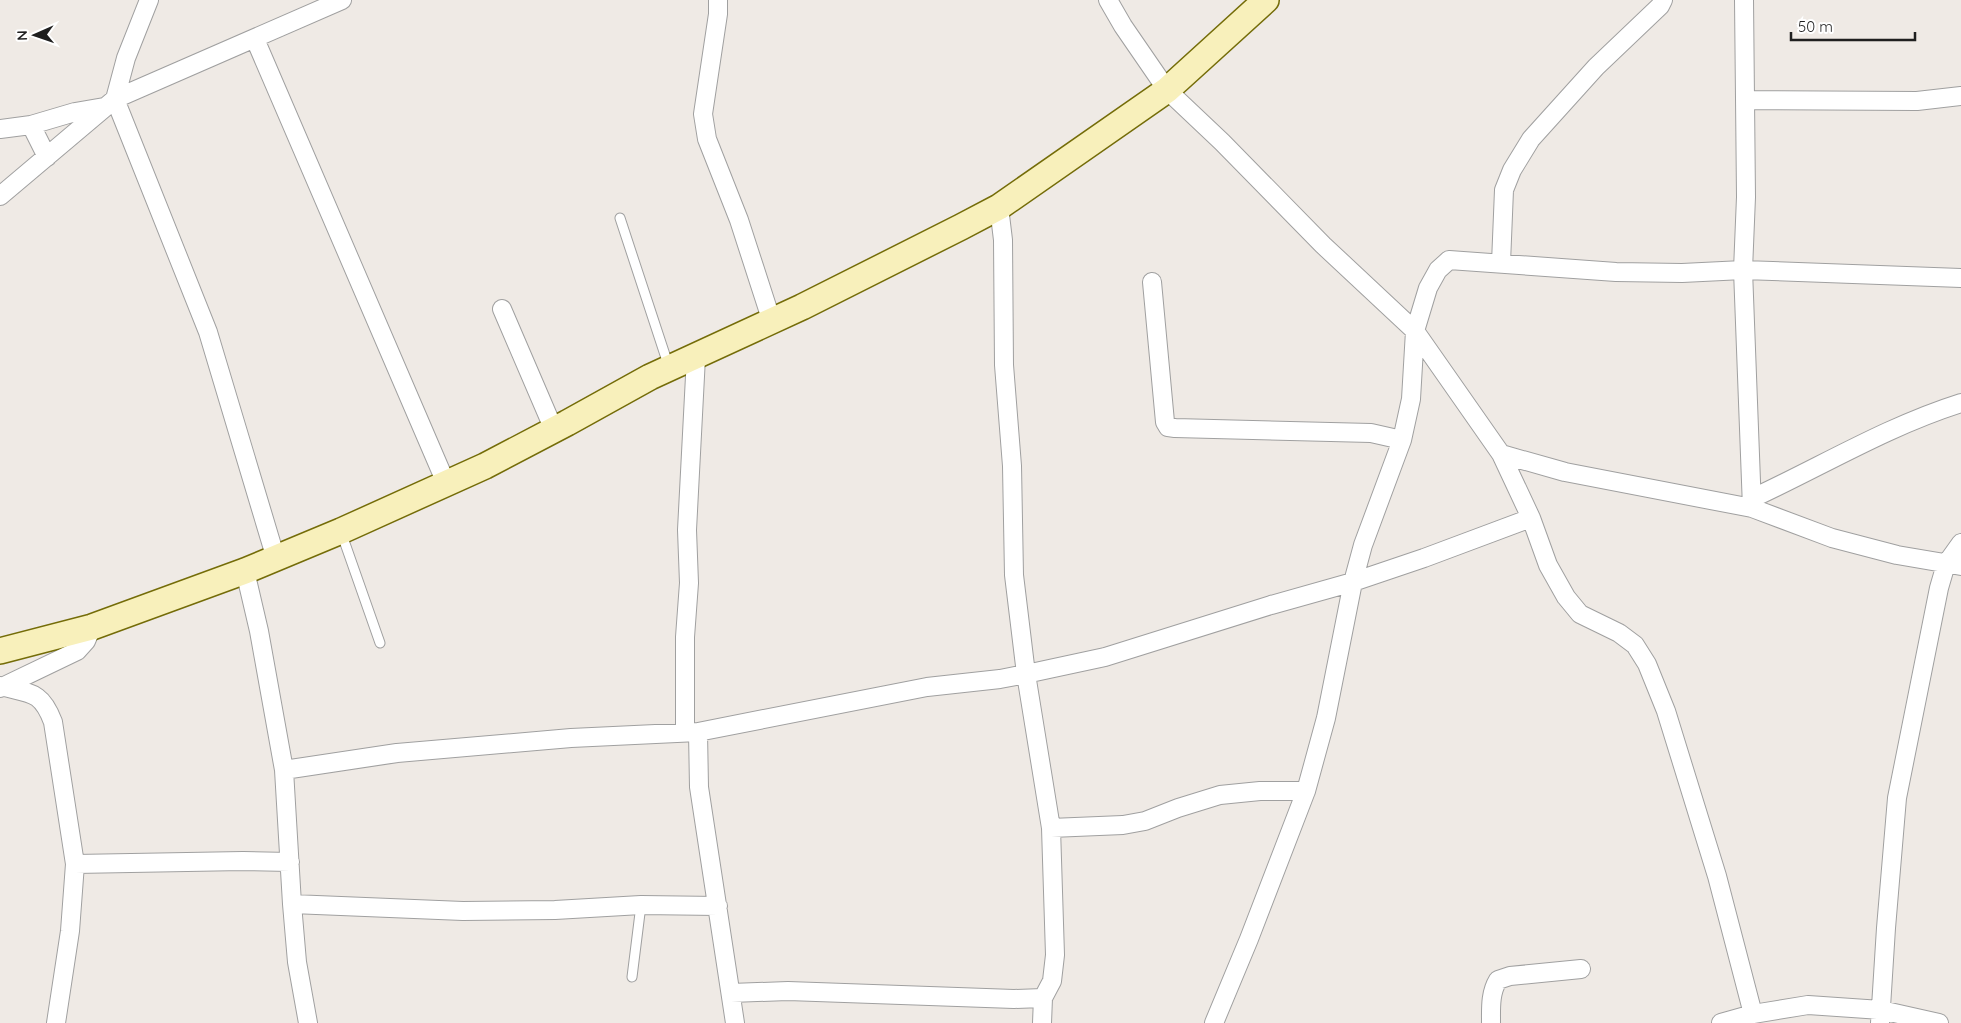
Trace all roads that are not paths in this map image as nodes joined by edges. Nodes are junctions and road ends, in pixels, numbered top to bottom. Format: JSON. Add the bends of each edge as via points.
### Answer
{"nodes":[{"id":1,"x":149,"y":0,"type":"edge"},
{"id":2,"x":342,"y":0,"type":"edge"},
{"id":3,"x":718,"y":0,"type":"edge"},
{"id":4,"x":1108,"y":0,"type":"edge"},
{"id":5,"x":1266,"y":0,"type":"edge"},
{"id":6,"x":1663,"y":0,"type":"edge"},
{"id":7,"x":1744,"y":0,"type":"edge"},
{"id":8,"x":255,"y":39,"type":"junction"},
{"id":9,"x":1167,"y":90,"type":"junction"},
{"id":10,"x":1961,"y":96,"type":"edge"},
{"id":11,"x":1746,"y":100,"type":"junction"},
{"id":12,"x":111,"y":102,"type":"junction"},
{"id":13,"x":31,"y":126,"type":"junction"},
{"id":14,"x":0,"y":129,"type":"edge"},
{"id":15,"x":47,"y":157,"type":"junction"},
{"id":16,"x":0,"y":196,"type":"edge"},
{"id":17,"x":999,"y":207,"type":"junction"},
{"id":18,"x":620,"y":218,"type":"dead end"},
{"id":19,"x":1501,"y":263,"type":"junction"},
{"id":20,"x":1743,"y":270,"type":"junction"},
{"id":21,"x":1961,"y":278,"type":"edge"},
{"id":22,"x":1152,"y":282,"type":"dead end"},
{"id":23,"x":502,"y":309,"type":"dead end"},
{"id":24,"x":772,"y":322,"type":"junction"},
{"id":25,"x":1415,"y":331,"type":"junction"},
{"id":26,"x":696,"y":357,"type":"junction"},
{"id":27,"x":669,"y":368,"type":"junction"},
{"id":28,"x":1961,"y":404,"type":"edge"},
{"id":29,"x":554,"y":430,"type":"junction"},
{"id":30,"x":1402,"y":440,"type":"junction"},
{"id":31,"x":1501,"y":454,"type":"junction"},
{"id":32,"x":446,"y":483,"type":"junction"},
{"id":33,"x":1752,"y":503,"type":"junction"},
{"id":34,"x":1531,"y":518,"type":"junction"},
{"id":35,"x":341,"y":531,"type":"junction"},
{"id":36,"x":1961,"y":543,"type":"edge"},
{"id":37,"x":276,"y":559,"type":"junction"},
{"id":38,"x":1954,"y":565,"type":"edge"},
{"id":39,"x":245,"y":571,"type":"junction"},
{"id":40,"x":1353,"y":582,"type":"junction"},
{"id":41,"x":92,"y":627,"type":"junction"},
{"id":42,"x":380,"y":643,"type":"dead end"},
{"id":43,"x":0,"y":651,"type":"edge"},
{"id":44,"x":1026,"y":674,"type":"junction"},
{"id":45,"x":0,"y":687,"type":"edge"},
{"id":46,"x":691,"y":733,"type":"junction"},
{"id":47,"x":284,"y":770,"type":"junction"},
{"id":48,"x":1306,"y":791,"type":"junction"},
{"id":49,"x":1051,"y":828,"type":"junction"},
{"id":50,"x":290,"y":862,"type":"junction"},
{"id":51,"x":75,"y":864,"type":"junction"},
{"id":52,"x":292,"y":904,"type":"junction"},
{"id":53,"x":641,"y":905,"type":"junction"},
{"id":54,"x":718,"y":906,"type":"junction"},
{"id":55,"x":1581,"y":969,"type":"dead end"},
{"id":56,"x":632,"y":977,"type":"dead end"},
{"id":57,"x":731,"y":993,"type":"junction"},
{"id":58,"x":1043,"y":998,"type":"junction"},
{"id":59,"x":1753,"y":1014,"type":"junction"},
{"id":60,"x":1881,"y":1017,"type":"edge"},
{"id":61,"x":56,"y":1023,"type":"edge"},
{"id":62,"x":308,"y":1023,"type":"edge"},
{"id":63,"x":735,"y":1023,"type":"edge"},
{"id":64,"x":1042,"y":1023,"type":"edge"},
{"id":65,"x":1214,"y":1023,"type":"edge"},
{"id":66,"x":1491,"y":1023,"type":"edge"},
{"id":67,"x":1721,"y":1023,"type":"edge"},
{"id":68,"x":1939,"y":1023,"type":"edge"}],
"edges":[{"from":1,"to":12,"type":"street"},
{"from":2,"to":8,"type":"street"},
{"from":3,"to":24,"type":"street","via":[[704,122]]},
{"from":4,"to":9,"type":"street"},
{"from":5,"to":9,"type":"street"},
{"from":6,"to":19,"type":"street","via":[[1596,67],[1526,147],[1504,190]]},
{"from":7,"to":11,"type":"street"},
{"from":8,"to":12,"type":"street"},
{"from":8,"to":32,"type":"street"},
{"from":9,"to":17,"type":"street"},
{"from":9,"to":25,"type":"street"},
{"from":10,"to":11,"type":"street","via":[[1916,100]]},
{"from":11,"to":20,"type":"street"},
{"from":12,"to":13,"type":"street"},
{"from":12,"to":15,"type":"street"},
{"from":12,"to":37,"type":"street","via":[[208,332]]},
{"from":13,"to":14,"type":"street"},
{"from":13,"to":15,"type":"street"},
{"from":15,"to":16,"type":"street"},
{"from":17,"to":24,"type":"street"},
{"from":17,"to":44,"type":"street","via":[[1003,240],[1004,365],[1012,466],[1014,575]]},
{"from":18,"to":27,"type":"lane"},
{"from":19,"to":20,"type":"street","via":[[1616,272]]},
{"from":19,"to":25,"type":"street","via":[[1449,260],[1438,270],[1428,288]]},
{"from":20,"to":21,"type":"street"},
{"from":20,"to":33,"type":"street"},
{"from":22,"to":30,"type":"street","via":[[1168,427],[1371,433]]},
{"from":23,"to":29,"type":"street"},
{"from":24,"to":26,"type":"street"},
{"from":25,"to":30,"type":"street","via":[[1411,399]]},
{"from":25,"to":31,"type":"street"},
{"from":26,"to":27,"type":"street"},
{"from":26,"to":46,"type":"street","via":[[685,637]]},
{"from":27,"to":29,"type":"street"},
{"from":28,"to":33,"type":"street","via":[[1939,410],[1869,441]]},
{"from":29,"to":32,"type":"street"},
{"from":30,"to":40,"type":"street"},
{"from":31,"to":33,"type":"street","via":[[1565,472]]},
{"from":31,"to":34,"type":"street"},
{"from":32,"to":35,"type":"street"},
{"from":33,"to":38,"type":"street","via":[[1832,538],[1897,555]]},
{"from":34,"to":40,"type":"street"},
{"from":34,"to":59,"type":"street","via":[[1548,565],[1566,597],[1580,614],[1619,633],[1635,645],[1647,664],[1666,711],[1712,861]]},
{"from":35,"to":37,"type":"street"},
{"from":35,"to":42,"type":"lane"},
{"from":36,"to":38,"type":"street"},
{"from":37,"to":39,"type":"street"},
{"from":38,"to":60,"type":"street","via":[[1939,588],[1897,798]]},
{"from":39,"to":41,"type":"street"},
{"from":39,"to":47,"type":"street"},
{"from":40,"to":44,"type":"street","via":[[1105,657]]},
{"from":40,"to":48,"type":"street","via":[[1326,718]]},
{"from":41,"to":43,"type":"street"},
{"from":41,"to":45,"type":"street","via":[[77,651]]},
{"from":44,"to":46,"type":"street","via":[[927,687]]},
{"from":44,"to":49,"type":"street"},
{"from":45,"to":51,"type":"street","via":[[35,695],[46,704],[53,722]]},
{"from":46,"to":47,"type":"street","via":[[571,738],[397,753]]},
{"from":46,"to":54,"type":"street"},
{"from":47,"to":50,"type":"street"},
{"from":48,"to":49,"type":"street","via":[[1220,795],[1145,822],[1123,826]]},
{"from":48,"to":65,"type":"street"},
{"from":49,"to":58,"type":"street","via":[[1056,955],[1052,982]]},
{"from":50,"to":51,"type":"street"},
{"from":50,"to":52,"type":"street"},
{"from":51,"to":61,"type":"street","via":[[70,931]]},
{"from":52,"to":53,"type":"street","via":[[464,911]]},
{"from":52,"to":62,"type":"street","via":[[297,962]]},
{"from":53,"to":54,"type":"street"},
{"from":53,"to":56,"type":"lane"},
{"from":54,"to":57,"type":"street"},
{"from":55,"to":66,"type":"street","via":[[1498,980],[1491,999]]},
{"from":57,"to":58,"type":"street","via":[[788,991]]},
{"from":57,"to":63,"type":"street"},
{"from":58,"to":64,"type":"street"},
{"from":59,"to":60,"type":"street","via":[[1808,1005]]},
{"from":59,"to":67,"type":"street"},
{"from":60,"to":68,"type":"street"}]}
